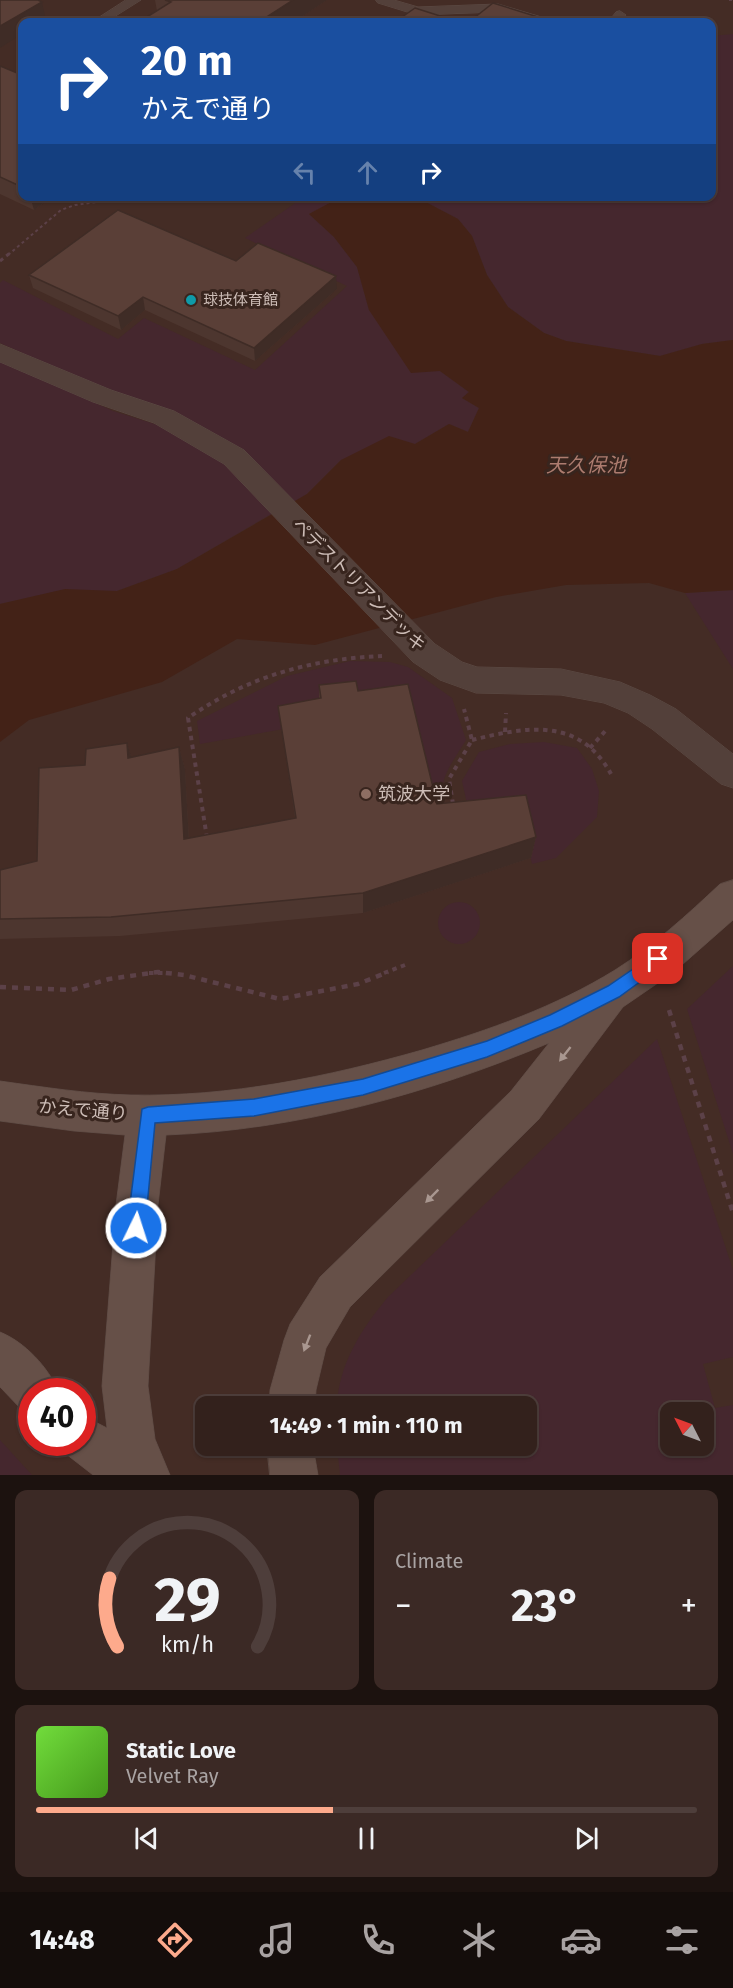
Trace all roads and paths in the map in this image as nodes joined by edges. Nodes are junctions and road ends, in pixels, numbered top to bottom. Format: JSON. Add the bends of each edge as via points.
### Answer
{"nodes":[{"id":1,"x":135,"y":0,"type":"edge"},
{"id":2,"x":382,"y":0,"type":"edge"},
{"id":3,"x":105,"y":18,"type":"edge"},
{"id":4,"x":531,"y":18,"type":"edge"},
{"id":5,"x":18,"y":72,"type":"edge"},
{"id":6,"x":15,"y":74,"type":"junction"},
{"id":7,"x":18,"y":75,"type":"edge"},
{"id":8,"x":7,"y":78,"type":"edge"},
{"id":9,"x":104,"y":201,"type":"edge"},
{"id":10,"x":0,"y":261,"type":"edge"},
{"id":11,"x":0,"y":352,"type":"edge"},
{"id":12,"x":383,"y":656,"type":"dead end"},
{"id":13,"x":462,"y":703,"type":"dead end"},
{"id":14,"x":506,"y":713,"type":"dead end"},
{"id":15,"x":607,"y":729,"type":"dead end"},
{"id":16,"x":505,"y":732,"type":"junction"},
{"id":17,"x":472,"y":740,"type":"junction"},
{"id":18,"x":590,"y":748,"type":"junction"},
{"id":19,"x":611,"y":774,"type":"dead end"},
{"id":20,"x":733,"y":774,"type":"edge"},
{"id":21,"x":455,"y":812,"type":"edge"},
{"id":22,"x":209,"y":845,"type":"edge"},
{"id":23,"x":733,"y":896,"type":"edge"},
{"id":24,"x":405,"y":965,"type":"dead end"},
{"id":25,"x":0,"y":987,"type":"edge"},
{"id":26,"x":614,"y":992,"type":"junction"},
{"id":27,"x":669,"y":1010,"type":"dead end"},
{"id":28,"x":0,"y":1101,"type":"edge"},
{"id":29,"x":148,"y":1115,"type":"junction"},
{"id":30,"x":733,"y":1213,"type":"edge"},
{"id":31,"x":0,"y":1354,"type":"edge"},
{"id":32,"x":23,"y":1378,"type":"edge"},
{"id":33,"x":293,"y":1396,"type":"edge"},
{"id":34,"x":96,"y":1448,"type":"edge"},
{"id":35,"x":291,"y":1456,"type":"edge"},
{"id":36,"x":132,"y":1475,"type":"edge"},
{"id":37,"x":146,"y":1475,"type":"edge"},
{"id":38,"x":294,"y":1475,"type":"edge"}],
"edges":[{"from":1,"to":3,"type":"lane"},
{"from":2,"to":4,"type":"lane","via":[[417,11],[498,8]]},
{"from":5,"to":6,"type":"path"},
{"from":6,"to":7,"type":"path"},
{"from":6,"to":8,"type":"path"},
{"from":9,"to":10,"type":"path","via":[[61,210]]},
{"from":11,"to":20,"type":"street","name":"ペデストリアンデッキ","via":[[102,396],[164,417],[234,457],[424,653],[451,671],[476,680],[561,682],[609,691],[664,719]]},
{"from":12,"to":22,"type":"path","via":[[350,656],[286,670],[238,686],[188,718]]},
{"from":13,"to":17,"type":"path"},
{"from":14,"to":16,"type":"path"},
{"from":15,"to":18,"type":"path"},
{"from":16,"to":17,"type":"path"},
{"from":16,"to":18,"type":"path","via":[[538,727],[559,729]]},
{"from":17,"to":21,"type":"path","via":[[449,779]]},
{"from":18,"to":19,"type":"path"},
{"from":23,"to":26,"type":"street","via":[[701,926]]},
{"from":24,"to":25,"type":"path","via":[[358,984],[280,999],[158,972],[71,990]]},
{"from":26,"to":29,"type":"street","name":"かえで通り","via":[[487,1049],[363,1087],[254,1108]]},
{"from":26,"to":33,"type":"street","one_way":true,"via":[[525,1105],[335,1292],[306,1340]]},
{"from":27,"to":30,"type":"path"},
{"from":28,"to":29,"type":"street","name":"かえで通り"},
{"from":29,"to":37,"type":"street","via":[[137,1205],[125,1386],[132,1439]]},
{"from":31,"to":32,"type":"street"},
{"from":34,"to":36,"type":"street"},
{"from":35,"to":38,"type":"street"}]}
